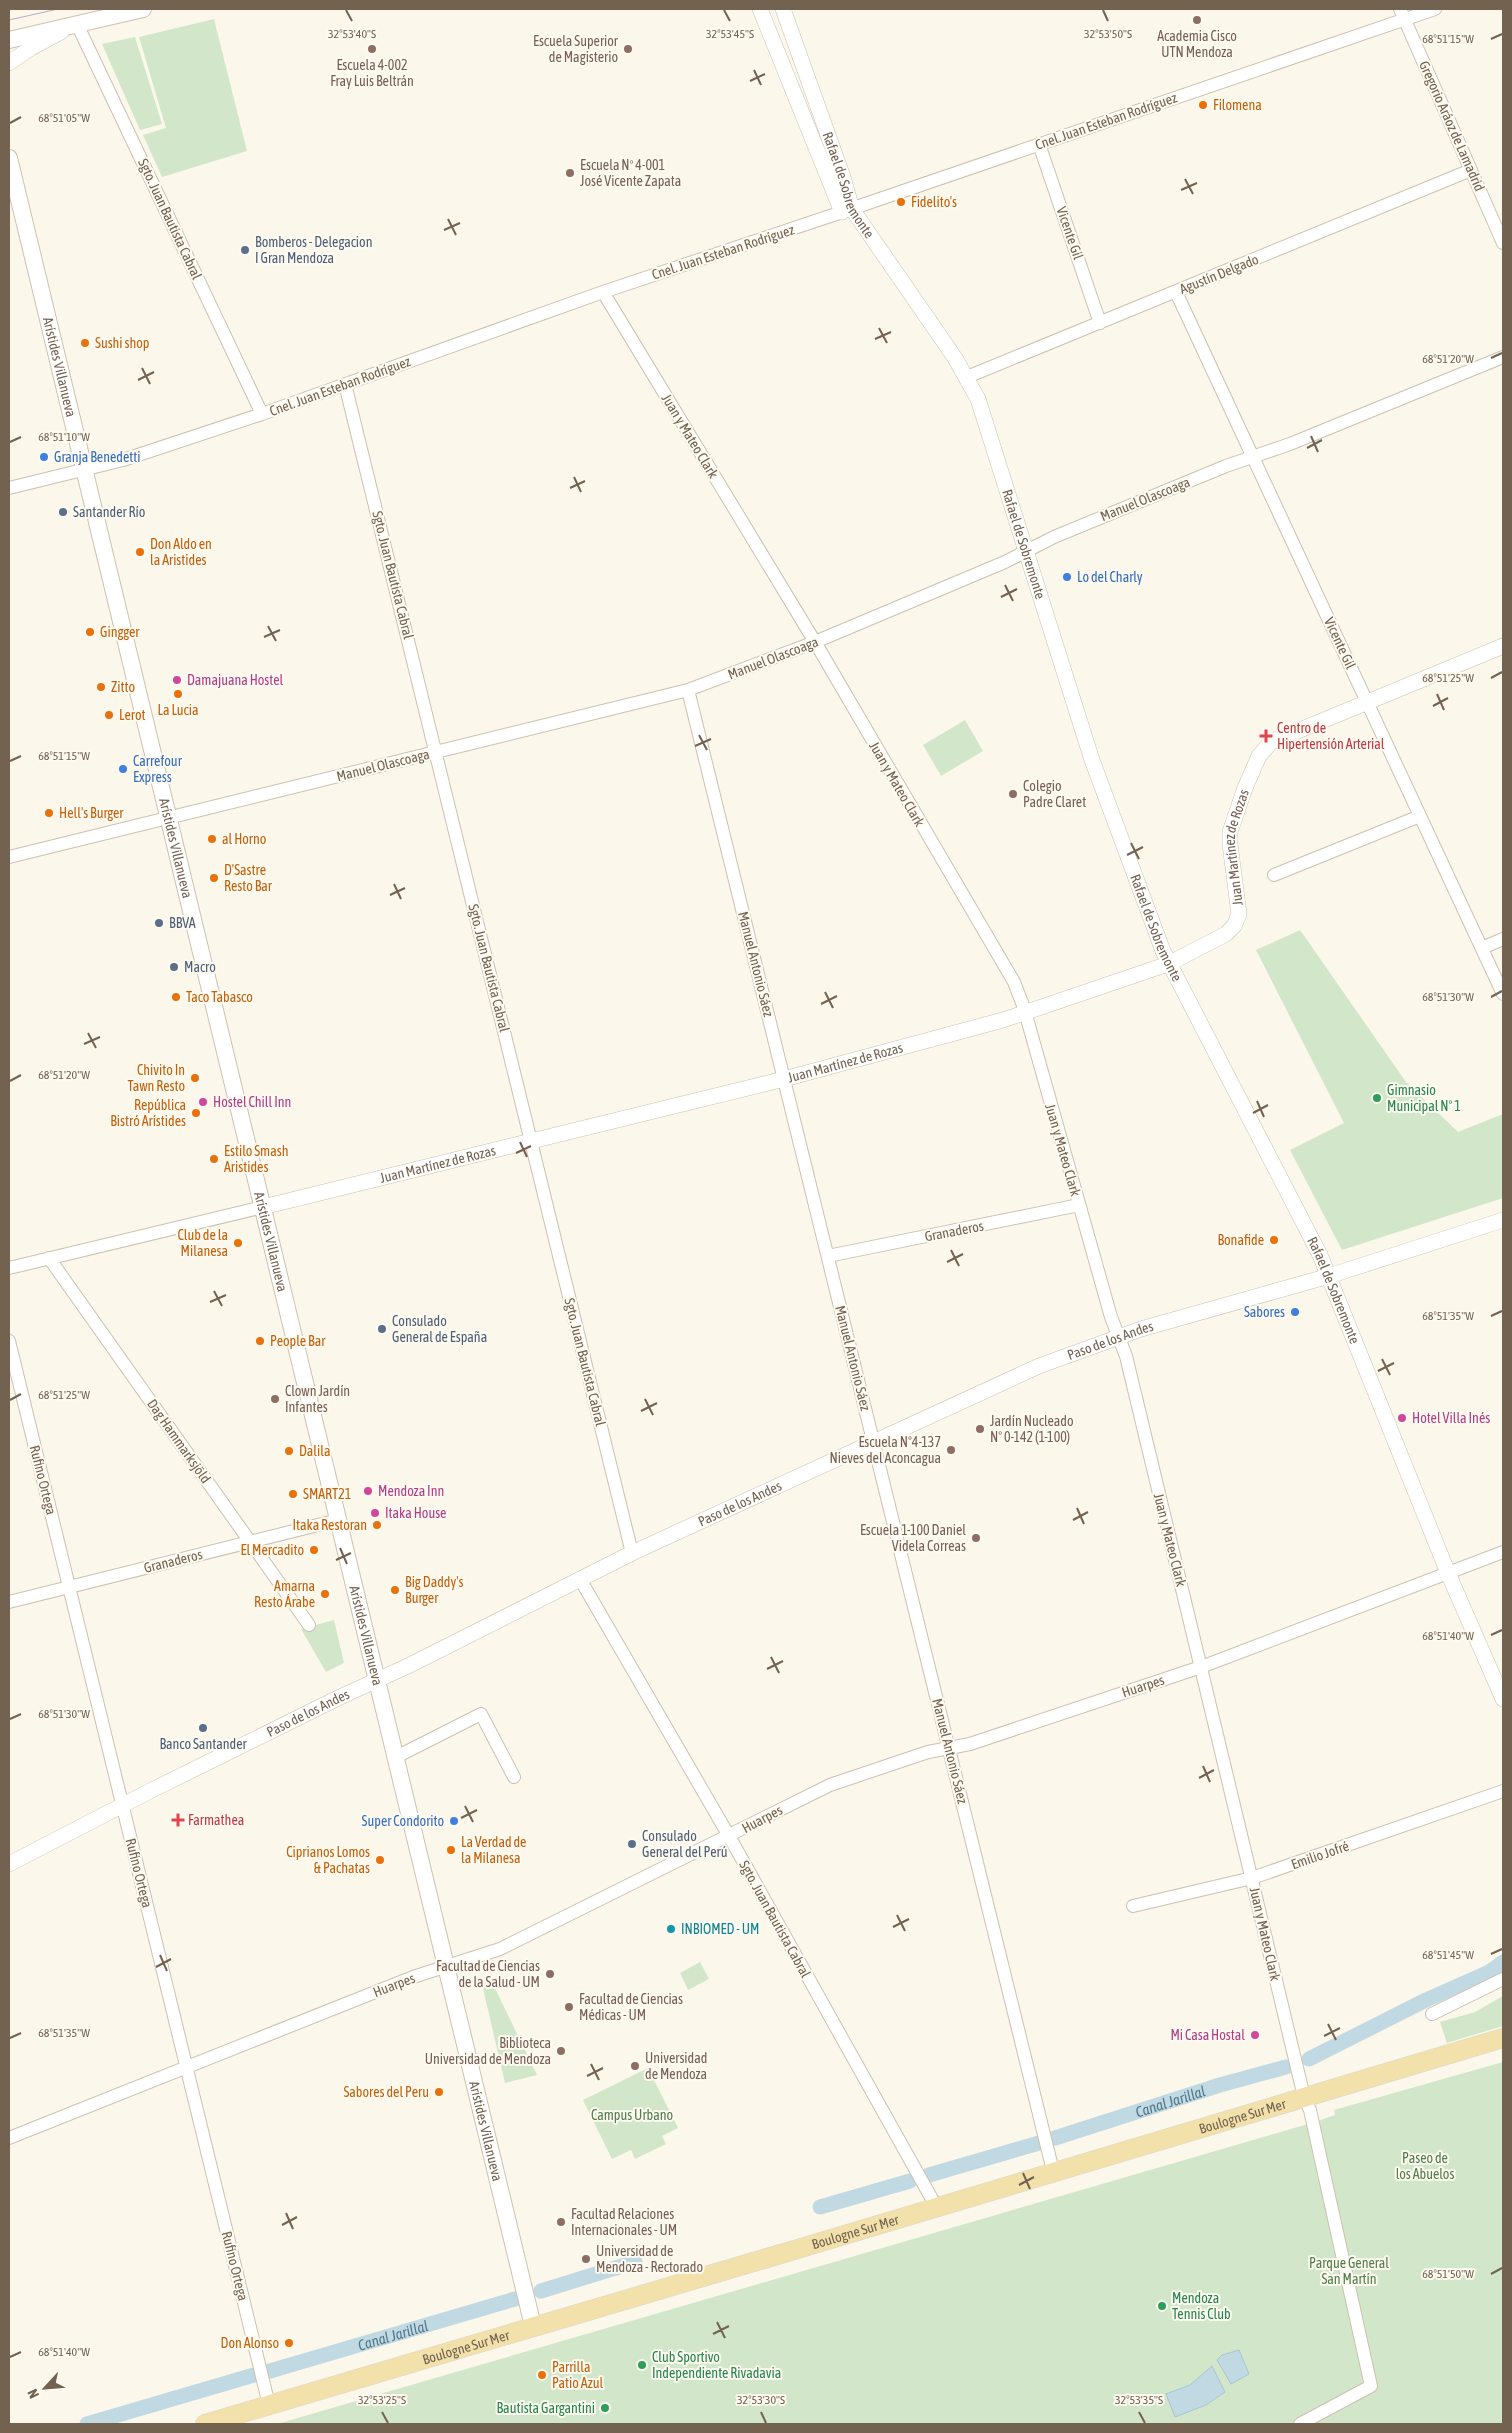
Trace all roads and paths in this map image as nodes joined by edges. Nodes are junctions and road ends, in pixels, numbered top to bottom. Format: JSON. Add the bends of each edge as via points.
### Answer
{"nodes":[{"id":1,"x":143,"y":9,"type":"edge"},
{"id":2,"x":760,"y":9,"type":"edge"},
{"id":3,"x":783,"y":9,"type":"edge"},
{"id":4,"x":1435,"y":9,"type":"edge"},
{"id":5,"x":1402,"y":14,"type":"edge"},
{"id":6,"x":77,"y":24,"type":"junction"},
{"id":7,"x":9,"y":40,"type":"edge"},
{"id":8,"x":9,"y":63,"type":"edge"},
{"id":9,"x":1039,"y":144,"type":"junction"},
{"id":10,"x":9,"y":158,"type":"edge"},
{"id":11,"x":1471,"y":170,"type":"junction"},
{"id":12,"x":847,"y":210,"type":"junction"},
{"id":13,"x":1503,"y":243,"type":"edge"},
{"id":14,"x":602,"y":292,"type":"junction"},
{"id":15,"x":1176,"y":292,"type":"junction"},
{"id":16,"x":1100,"y":322,"type":"junction"},
{"id":17,"x":1503,"y":356,"type":"edge"},
{"id":18,"x":968,"y":377,"type":"junction"},
{"id":19,"x":345,"y":384,"type":"junction"},
{"id":20,"x":262,"y":414,"type":"junction"},
{"id":21,"x":1253,"y":456,"type":"junction"},
{"id":22,"x":84,"y":470,"type":"junction"},
{"id":23,"x":9,"y":488,"type":"edge"},
{"id":24,"x":1026,"y":552,"type":"junction"},
{"id":25,"x":814,"y":642,"type":"junction"},
{"id":26,"x":1503,"y":646,"type":"edge"},
{"id":27,"x":688,"y":690,"type":"junction"},
{"id":28,"x":1367,"y":702,"type":"junction"},
{"id":29,"x":437,"y":751,"type":"junction"},
{"id":30,"x":1420,"y":816,"type":"junction"},
{"id":31,"x":169,"y":817,"type":"junction"},
{"id":32,"x":9,"y":857,"type":"edge"},
{"id":33,"x":1274,"y":875,"type":"dead end"},
{"id":34,"x":1503,"y":939,"type":"edge"},
{"id":35,"x":1482,"y":948,"type":"junction"},
{"id":36,"x":1168,"y":964,"type":"junction"},
{"id":37,"x":1503,"y":994,"type":"edge"},
{"id":38,"x":1025,"y":1013,"type":"junction"},
{"id":39,"x":784,"y":1079,"type":"junction"},
{"id":40,"x":531,"y":1141,"type":"junction"},
{"id":41,"x":1079,"y":1205,"type":"junction"},
{"id":42,"x":263,"y":1207,"type":"junction"},
{"id":43,"x":1503,"y":1220,"type":"edge"},
{"id":44,"x":828,"y":1256,"type":"junction"},
{"id":45,"x":49,"y":1258,"type":"junction"},
{"id":46,"x":9,"y":1268,"type":"edge"},
{"id":47,"x":1329,"y":1276,"type":"junction"},
{"id":48,"x":1118,"y":1336,"type":"junction"},
{"id":49,"x":9,"y":1340,"type":"edge"},
{"id":50,"x":873,"y":1441,"type":"junction"},
{"id":51,"x":338,"y":1520,"type":"junction"},
{"id":52,"x":250,"y":1542,"type":"junction"},
{"id":53,"x":1503,"y":1552,"type":"edge"},
{"id":54,"x":632,"y":1553,"type":"junction"},
{"id":55,"x":1448,"y":1573,"type":"junction"},
{"id":56,"x":580,"y":1579,"type":"junction"},
{"id":57,"x":69,"y":1586,"type":"junction"},
{"id":58,"x":9,"y":1602,"type":"edge"},
{"id":59,"x":308,"y":1625,"type":"dead end"},
{"id":60,"x":1201,"y":1667,"type":"junction"},
{"id":61,"x":377,"y":1680,"type":"junction"},
{"id":62,"x":1503,"y":1699,"type":"edge"},
{"id":63,"x":949,"y":1748,"type":"junction"},
{"id":64,"x":396,"y":1757,"type":"junction"},
{"id":65,"x":514,"y":1777,"type":"dead end"},
{"id":66,"x":1503,"y":1791,"type":"edge"},
{"id":67,"x":122,"y":1805,"type":"junction"},
{"id":68,"x":729,"y":1836,"type":"junction"},
{"id":69,"x":9,"y":1864,"type":"edge"},
{"id":70,"x":1252,"y":1878,"type":"junction"},
{"id":71,"x":1133,"y":1906,"type":"dead end"},
{"id":72,"x":446,"y":1967,"type":"junction"},
{"id":73,"x":1503,"y":1979,"type":"edge"},
{"id":74,"x":1432,"y":2014,"type":"dead end"},
{"id":75,"x":1503,"y":2038,"type":"edge"},
{"id":76,"x":186,"y":2067,"type":"junction"},
{"id":77,"x":1304,"y":2097,"type":"junction"},
{"id":78,"x":9,"y":2138,"type":"edge"},
{"id":79,"x":1053,"y":2171,"type":"junction"},
{"id":80,"x":937,"y":2208,"type":"junction"},
{"id":81,"x":533,"y":2326,"type":"junction"},
{"id":82,"x":270,"y":2405,"type":"junction"},
{"id":83,"x":205,"y":2424,"type":"edge"},
{"id":84,"x":1300,"y":2424,"type":"edge"}],
"edges":[{"from":1,"to":6,"type":"main road"},
{"from":2,"to":12,"type":"street","name":"Rafael de Sobremonte"},
{"from":3,"to":12,"type":"street","name":"Rafael de Sobremonte","via":[[844,176]]},
{"from":4,"to":5,"type":"street","name":"Cnel. Juan Esteban Rodríguez"},
{"from":5,"to":9,"type":"street","name":"Cnel. Juan Esteban Rodríguez"},
{"from":5,"to":11,"type":"street","name":"Gregorio Aráoz de Lamadrid"},
{"from":6,"to":7,"type":"main road"},
{"from":6,"to":8,"type":"street","via":[[42,41]]},
{"from":6,"to":20,"type":"street","name":"Sgto. Juan Bautista Cabral"},
{"from":9,"to":12,"type":"street","name":"Cnel. Juan Esteban Rodríguez"},
{"from":9,"to":16,"type":"street","name":"Vicente Gil"},
{"from":10,"to":22,"type":"main road","name":"Arístides Villanueva"},
{"from":11,"to":13,"type":"street","name":"Gregorio Aráoz de Lamadrid"},
{"from":11,"to":15,"type":"street","name":"Agustín Delgado"},
{"from":12,"to":14,"type":"street","name":"Cnel. Juan Esteban Rodríguez"},
{"from":12,"to":18,"type":"street","name":"Rafael de Sobremonte"},
{"from":14,"to":19,"type":"street","name":"Cnel. Juan Esteban Rodríguez"},
{"from":14,"to":25,"type":"street","name":"Juan y Mateo Clark"},
{"from":15,"to":16,"type":"street","name":"Agustín Delgado"},
{"from":15,"to":21,"type":"street","name":"Vicente Gil"},
{"from":16,"to":18,"type":"street","name":"Agustín Delgado"},
{"from":17,"to":21,"type":"street","name":"Manuel Olascoaga","via":[[1290,444]]},
{"from":18,"to":24,"type":"street","name":"Rafael de Sobremonte","via":[[989,432]]},
{"from":19,"to":20,"type":"street","name":"Cnel. Juan Esteban Rodríguez"},
{"from":19,"to":29,"type":"street","name":"Sgto. Juan Bautista Cabral"},
{"from":20,"to":22,"type":"street","name":"Cnel. Juan Esteban Rodríguez"},
{"from":21,"to":24,"type":"street","name":"Manuel Olascoaga","via":[[1054,537]]},
{"from":21,"to":28,"type":"street","name":"Vicente Gil"},
{"from":22,"to":23,"type":"street","name":"Cnel. Juan Esteban Rodríguez"},
{"from":22,"to":31,"type":"main road","name":"Arístides Villanueva"},
{"from":24,"to":25,"type":"street","name":"Manuel Olascoaga"},
{"from":24,"to":36,"type":"street","name":"Rafael de Sobremonte","via":[[1092,760]]},
{"from":25,"to":27,"type":"street","name":"Manuel Olascoaga"},
{"from":25,"to":38,"type":"street","name":"Juan y Mateo Clark","via":[[1014,982]]},
{"from":26,"to":28,"type":"street","name":"Juan Martínez de Rozas"},
{"from":27,"to":29,"type":"street","name":"Manuel Olascoaga"},
{"from":27,"to":39,"type":"street","name":"Manuel Antonio Sáez"},
{"from":28,"to":30,"type":"street","name":"Vicente Gil"},
{"from":28,"to":36,"type":"street","name":"Juan Martínez de Rozas","via":[[1271,742],[1264,748],[1245,788],[1230,832],[1239,914],[1234,926],[1226,934]]},
{"from":29,"to":31,"type":"street","name":"Manuel Olascoaga"},
{"from":29,"to":40,"type":"street","name":"Sgto. Juan Bautista Cabral"},
{"from":30,"to":33,"type":"street"},
{"from":30,"to":35,"type":"street","name":"Vicente Gil"},
{"from":31,"to":32,"type":"street","name":"Manuel Olascoaga"},
{"from":31,"to":42,"type":"main road","name":"Arístides Villanueva"},
{"from":34,"to":35,"type":"street"},
{"from":35,"to":37,"type":"street","name":"Vicente Gil"},
{"from":36,"to":38,"type":"street","name":"Juan Martínez de Rozas"},
{"from":36,"to":47,"type":"street","name":"Rafael de Sobremonte"},
{"from":38,"to":39,"type":"street","name":"Juan Martínez de Rozas"},
{"from":38,"to":41,"type":"street","name":"Juan y Mateo Clark"},
{"from":39,"to":40,"type":"street","name":"Juan Martínez de Rozas"},
{"from":39,"to":44,"type":"street","name":"Manuel Antonio Sáez"},
{"from":40,"to":42,"type":"street","name":"Juan Martínez de Rozas"},
{"from":40,"to":54,"type":"street","name":"Sgto. Juan Bautista Cabral"},
{"from":41,"to":44,"type":"street","name":"Granaderos"},
{"from":41,"to":48,"type":"street","name":"Juan y Mateo Clark"},
{"from":42,"to":45,"type":"street","name":"Juan Martínez de Rozas"},
{"from":42,"to":51,"type":"main road","name":"Arístides Villanueva"},
{"from":43,"to":47,"type":"street","name":"Paso de los Andes"},
{"from":44,"to":50,"type":"street","name":"Manuel Antonio Sáez"},
{"from":45,"to":46,"type":"street","name":"Juan Martínez de Rozas"},
{"from":45,"to":52,"type":"street","name":"Dag Hammarksjöld"},
{"from":47,"to":48,"type":"street","name":"Paso de los Andes"},
{"from":47,"to":55,"type":"street","name":"Rafael de Sobremonte"},
{"from":48,"to":50,"type":"street","name":"Paso de los Andes","via":[[1040,1366]]},
{"from":48,"to":60,"type":"street","name":"Juan y Mateo Clark","via":[[1126,1356]]},
{"from":49,"to":57,"type":"street","name":"Rufino Ortega"},
{"from":50,"to":54,"type":"street","name":"Paso de los Andes"},
{"from":50,"to":63,"type":"street","name":"Manuel Antonio Sáez"},
{"from":51,"to":52,"type":"street","name":"Granaderos"},
{"from":51,"to":61,"type":"main road","name":"Arístides Villanueva"},
{"from":52,"to":57,"type":"street","name":"Granaderos"},
{"from":52,"to":59,"type":"street","name":"Dag Hammarksjöld"},
{"from":53,"to":55,"type":"street","name":"Huarpes"},
{"from":54,"to":56,"type":"street","name":"Paso de los Andes"},
{"from":55,"to":60,"type":"street","name":"Huarpes"},
{"from":55,"to":62,"type":"street","name":"Rafael de Sobremonte"},
{"from":56,"to":61,"type":"street","name":"Paso de los Andes"},
{"from":56,"to":68,"type":"street","name":"Sgto. Juan Bautista Cabral"},
{"from":57,"to":58,"type":"street","name":"Granaderos"},
{"from":57,"to":67,"type":"street","name":"Rufino Ortega"},
{"from":60,"to":63,"type":"street","name":"Huarpes","via":[[970,1744]]},
{"from":60,"to":70,"type":"street","name":"Juan y Mateo Clark"},
{"from":61,"to":64,"type":"main road","name":"Arístides Villanueva"},
{"from":61,"to":67,"type":"street","name":"Paso de los Andes"},
{"from":63,"to":68,"type":"street","name":"Huarpes","via":[[917,1755],[830,1785]]},
{"from":63,"to":79,"type":"street","name":"Manuel Antonio Sáez"},
{"from":64,"to":65,"type":"street","via":[[481,1714]]},
{"from":64,"to":72,"type":"main road","name":"Arístides Villanueva"},
{"from":66,"to":70,"type":"street","name":"Emilio Jofré"},
{"from":67,"to":69,"type":"street","name":"Paso de los Andes"},
{"from":67,"to":76,"type":"street","name":"Rufino Ortega"},
{"from":68,"to":72,"type":"street","name":"Huarpes","via":[[507,1946]]},
{"from":68,"to":80,"type":"street","name":"Sgto. Juan Bautista Cabral"},
{"from":70,"to":71,"type":"street","name":"Emilio Jofré"},
{"from":70,"to":77,"type":"street","name":"Juan y Mateo Clark"},
{"from":72,"to":76,"type":"street","name":"Huarpes"},
{"from":72,"to":81,"type":"main road","name":"Arístides Villanueva"},
{"from":73,"to":74,"type":"street"},
{"from":75,"to":77,"type":"main road","name":"Boulogne Sur Mer"},
{"from":76,"to":78,"type":"street","name":"Huarpes"},
{"from":76,"to":82,"type":"street","name":"Rufino Ortega"},
{"from":77,"to":79,"type":"main road","name":"Boulogne Sur Mer"},
{"from":77,"to":84,"type":"street","name":"Juan y Mateo Clark","via":[[1310,2110],[1371,2386]]},
{"from":79,"to":80,"type":"main road","name":"Boulogne Sur Mer"},
{"from":80,"to":81,"type":"main road","name":"Boulogne Sur Mer"},
{"from":81,"to":82,"type":"main road","name":"Boulogne Sur Mer"},
{"from":82,"to":83,"type":"main road","name":"Boulogne Sur Mer"}]}
